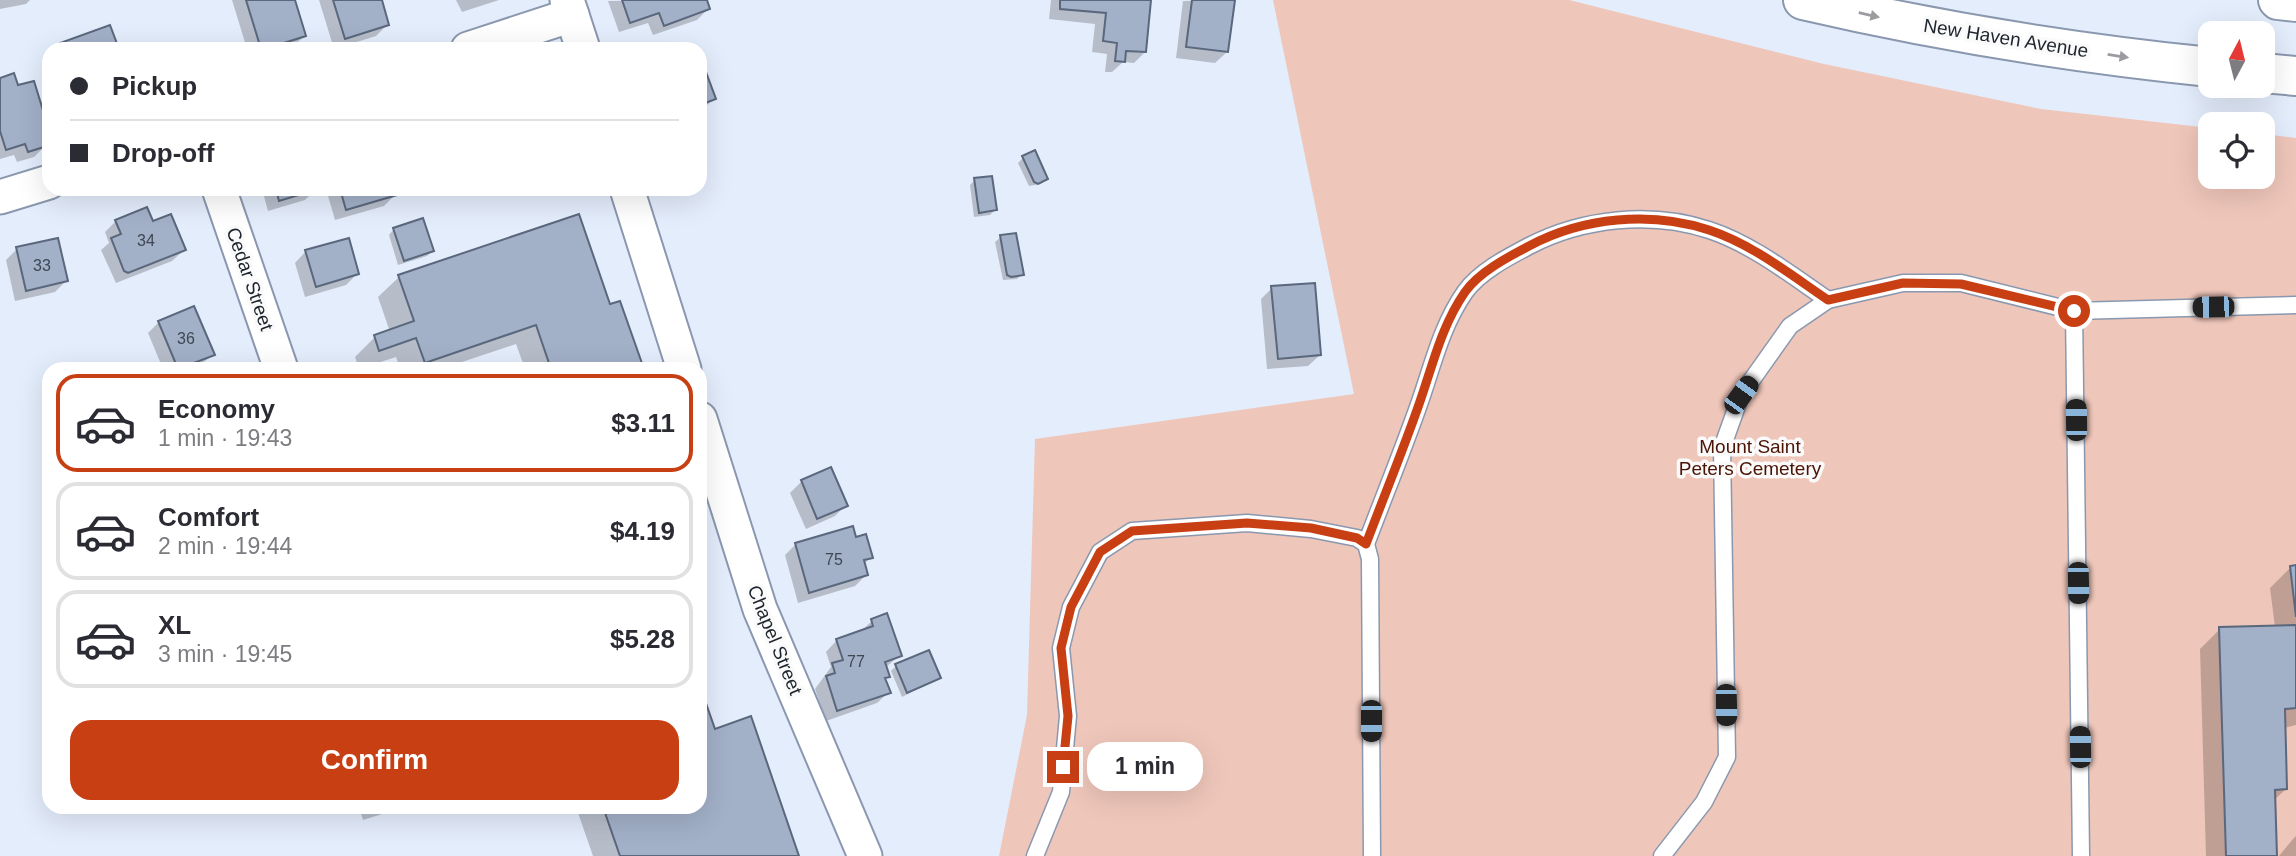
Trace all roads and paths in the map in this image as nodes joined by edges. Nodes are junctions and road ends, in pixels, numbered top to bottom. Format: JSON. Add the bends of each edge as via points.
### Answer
{"nodes":[{"id":1,"x":1803,"y":0,"type":"edge"},
{"id":2,"x":2278,"y":0,"type":"edge"},
{"id":3,"x":2296,"y":2,"type":"edge"},
{"id":4,"x":569,"y":8,"type":"edge"},
{"id":5,"x":485,"y":42,"type":"edge"},
{"id":6,"x":581,"y":42,"type":"edge"},
{"id":7,"x":2198,"y":66,"type":"edge"},
{"id":8,"x":2275,"y":74,"type":"edge"},
{"id":9,"x":2296,"y":76,"type":"edge"},
{"id":10,"x":42,"y":184,"type":"edge"},
{"id":11,"x":221,"y":196,"type":"edge"},
{"id":12,"x":629,"y":196,"type":"edge"},
{"id":13,"x":0,"y":197,"type":"edge"},
{"id":14,"x":1828,"y":300,"type":"junction"},
{"id":15,"x":2296,"y":305,"type":"edge"},
{"id":16,"x":2074,"y":311,"type":"junction"},
{"id":17,"x":279,"y":362,"type":"edge"},
{"id":18,"x":682,"y":362,"type":"edge"},
{"id":19,"x":707,"y":441,"type":"edge"},
{"id":20,"x":1366,"y":544,"type":"junction"},
{"id":21,"x":865,"y":856,"type":"edge"},
{"id":22,"x":1035,"y":856,"type":"edge"},
{"id":23,"x":1372,"y":856,"type":"edge"},
{"id":24,"x":1662,"y":856,"type":"edge"},
{"id":25,"x":2081,"y":856,"type":"edge"}],
"edges":[{"from":1,"to":7,"type":"highway","name":"New Haven Avenue","one_way":true,"via":[[1894,20]]},
{"from":2,"to":3,"type":"highway"},
{"from":4,"to":5,"type":"street"},
{"from":4,"to":6,"type":"street"},
{"from":8,"to":9,"type":"highway"},
{"from":10,"to":13,"type":"street"},
{"from":11,"to":17,"type":"street","name":"Cedar Street"},
{"from":12,"to":18,"type":"street"},
{"from":14,"to":16,"type":"lane","via":[[1903,283],[1961,284]]},
{"from":14,"to":20,"type":"lane","via":[[1777,265],[1711,230],[1666,219],[1598,222],[1550,235],[1503,260],[1466,290],[1438,340],[1418,408]]},
{"from":14,"to":24,"type":"lane","via":[[1790,327],[1741,395],[1722,448],[1727,757],[1704,802]]},
{"from":15,"to":16,"type":"lane"},
{"from":16,"to":25,"type":"lane"},
{"from":19,"to":21,"type":"street","name":"Chapel Street","via":[[760,609]]},
{"from":20,"to":22,"type":"lane","via":[[1311,528],[1247,523],[1132,531],[1100,552],[1071,607],[1061,648],[1068,716],[1061,792]]},
{"from":20,"to":23,"type":"lane","via":[[1370,559]]}]}
